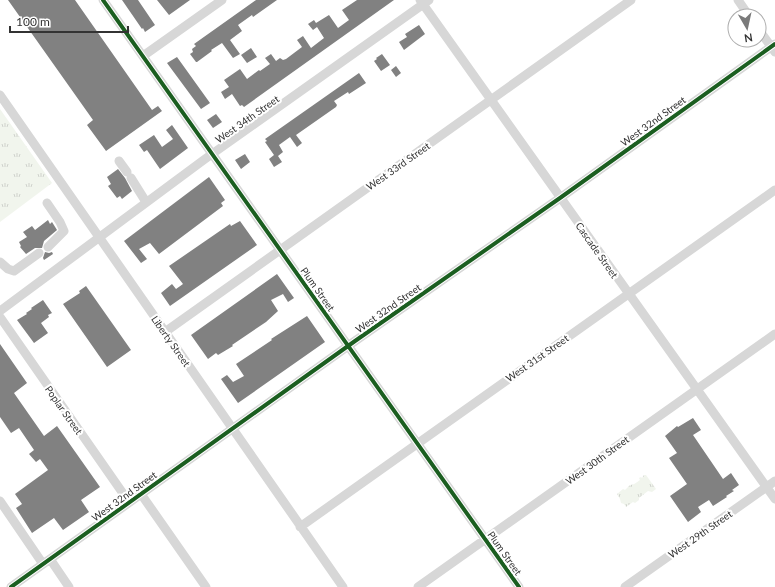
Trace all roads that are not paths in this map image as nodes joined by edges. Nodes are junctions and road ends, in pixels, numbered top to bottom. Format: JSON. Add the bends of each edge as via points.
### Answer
{"nodes":[{"id":1,"x":103,"y":0,"type":"edge"},
{"id":2,"x":222,"y":0,"type":"edge"},
{"id":3,"x":631,"y":0,"type":"edge"},
{"id":4,"x":424,"y":1,"type":"edge"},
{"id":5,"x":767,"y":39,"type":"edge"},
{"id":6,"x":774,"y":47,"type":"edge"},
{"id":7,"x":143,"y":56,"type":"junction"},
{"id":8,"x":0,"y":95,"type":"edge"},
{"id":9,"x":491,"y":100,"type":"junction"},
{"id":10,"x":212,"y":154,"type":"junction"},
{"id":11,"x":119,"y":161,"type":"dead end"},
{"id":12,"x":775,"y":190,"type":"edge"},
{"id":13,"x":560,"y":198,"type":"junction"},
{"id":14,"x":146,"y":202,"type":"junction"},
{"id":15,"x":47,"y":203,"type":"dead end"},
{"id":16,"x":98,"y":238,"type":"junction"},
{"id":17,"x":48,"y":247,"type":"dead end"},
{"id":18,"x":280,"y":250,"type":"junction"},
{"id":19,"x":39,"y":253,"type":"dead end"},
{"id":20,"x":0,"y":262,"type":"edge"},
{"id":21,"x":628,"y":294,"type":"junction"},
{"id":22,"x":0,"y":311,"type":"edge"},
{"id":23,"x":0,"y":317,"type":"edge"},
{"id":24,"x":165,"y":332,"type":"junction"},
{"id":25,"x":775,"y":334,"type":"edge"},
{"id":26,"x":348,"y":346,"type":"junction"},
{"id":27,"x":697,"y":389,"type":"junction"},
{"id":28,"x":232,"y":429,"type":"junction"},
{"id":29,"x":417,"y":443,"type":"junction"},
{"id":30,"x":775,"y":481,"type":"edge"},
{"id":31,"x":766,"y":487,"type":"junction"},
{"id":32,"x":141,"y":494,"type":"junction"},
{"id":33,"x":775,"y":499,"type":"edge"},
{"id":34,"x":0,"y":501,"type":"edge"},
{"id":35,"x":129,"y":502,"type":"junction"},
{"id":36,"x":300,"y":527,"type":"junction"},
{"id":37,"x":486,"y":540,"type":"junction"},
{"id":38,"x":47,"y":562,"type":"junction"},
{"id":39,"x":11,"y":587,"type":"edge"},
{"id":40,"x":69,"y":587,"type":"edge"},
{"id":41,"x":206,"y":587,"type":"edge"},
{"id":42,"x":342,"y":587,"type":"edge"},
{"id":43,"x":418,"y":587,"type":"edge"},
{"id":44,"x":519,"y":587,"type":"edge"},
{"id":45,"x":625,"y":587,"type":"edge"}],
"edges":[{"from":1,"to":7,"type":"street","name":"Plum Street"},
{"from":2,"to":7,"type":"street"},
{"from":3,"to":9,"type":"street","name":"West 33rd Street"},
{"from":4,"to":9,"type":"street","name":"Cascade Street"},
{"from":4,"to":10,"type":"street","name":"West 34th Street"},
{"from":5,"to":6,"type":"street"},
{"from":6,"to":13,"type":"street","name":"West 32nd Street"},
{"from":7,"to":10,"type":"street","name":"Plum Street"},
{"from":8,"to":16,"type":"street","name":"Liberty Street"},
{"from":9,"to":13,"type":"street","name":"Cascade Street"},
{"from":9,"to":18,"type":"street","name":"West 33rd Street"},
{"from":10,"to":14,"type":"street","name":"West 34th Street"},
{"from":10,"to":18,"type":"street","name":"Plum Street"},
{"from":11,"to":14,"type":"street"},
{"from":12,"to":21,"type":"street","name":"West 31st Street"},
{"from":13,"to":21,"type":"street","name":"Cascade Street"},
{"from":13,"to":26,"type":"street","name":"West 32nd Street"},
{"from":14,"to":16,"type":"street","name":"West 34th Street"},
{"from":15,"to":17,"type":"street","via":[[64,231]]},
{"from":16,"to":22,"type":"street","name":"West 34th Street"},
{"from":16,"to":24,"type":"street","name":"Liberty Street"},
{"from":18,"to":24,"type":"street","name":"West 33rd Street"},
{"from":18,"to":26,"type":"street","name":"Plum Street"},
{"from":19,"to":20,"type":"street","via":[[14,271]]},
{"from":21,"to":27,"type":"street","name":"Cascade Street"},
{"from":21,"to":29,"type":"street","name":"West 31st Street"},
{"from":23,"to":35,"type":"street","name":"Poplar Street"},
{"from":24,"to":28,"type":"street","name":"Liberty Street"},
{"from":25,"to":27,"type":"street","name":"West 30th Street"},
{"from":26,"to":28,"type":"street","name":"West 32nd Street"},
{"from":26,"to":29,"type":"street","name":"Plum Street"},
{"from":27,"to":31,"type":"street","name":"Cascade Street"},
{"from":27,"to":37,"type":"street","name":"West 30th Street"},
{"from":28,"to":32,"type":"street","name":"West 32nd Street"},
{"from":28,"to":36,"type":"street","name":"Liberty Street"},
{"from":29,"to":36,"type":"street","name":"West 31st Street"},
{"from":29,"to":37,"type":"street","name":"Plum Street"},
{"from":30,"to":31,"type":"street","name":"West 29th Street"},
{"from":31,"to":33,"type":"street","name":"Cascade Street"},
{"from":31,"to":45,"type":"street","name":"West 29th Street"},
{"from":32,"to":35,"type":"street","name":"West 32nd Street"},
{"from":32,"to":41,"type":"street"},
{"from":34,"to":38,"type":"street"},
{"from":35,"to":38,"type":"street","name":"West 32nd Street"},
{"from":36,"to":42,"type":"street","name":"Liberty Street"},
{"from":37,"to":43,"type":"street","name":"West 30th Street"},
{"from":37,"to":44,"type":"street","name":"Plum Street"},
{"from":38,"to":39,"type":"street","name":"West 32nd Street"},
{"from":38,"to":40,"type":"street"}]}
